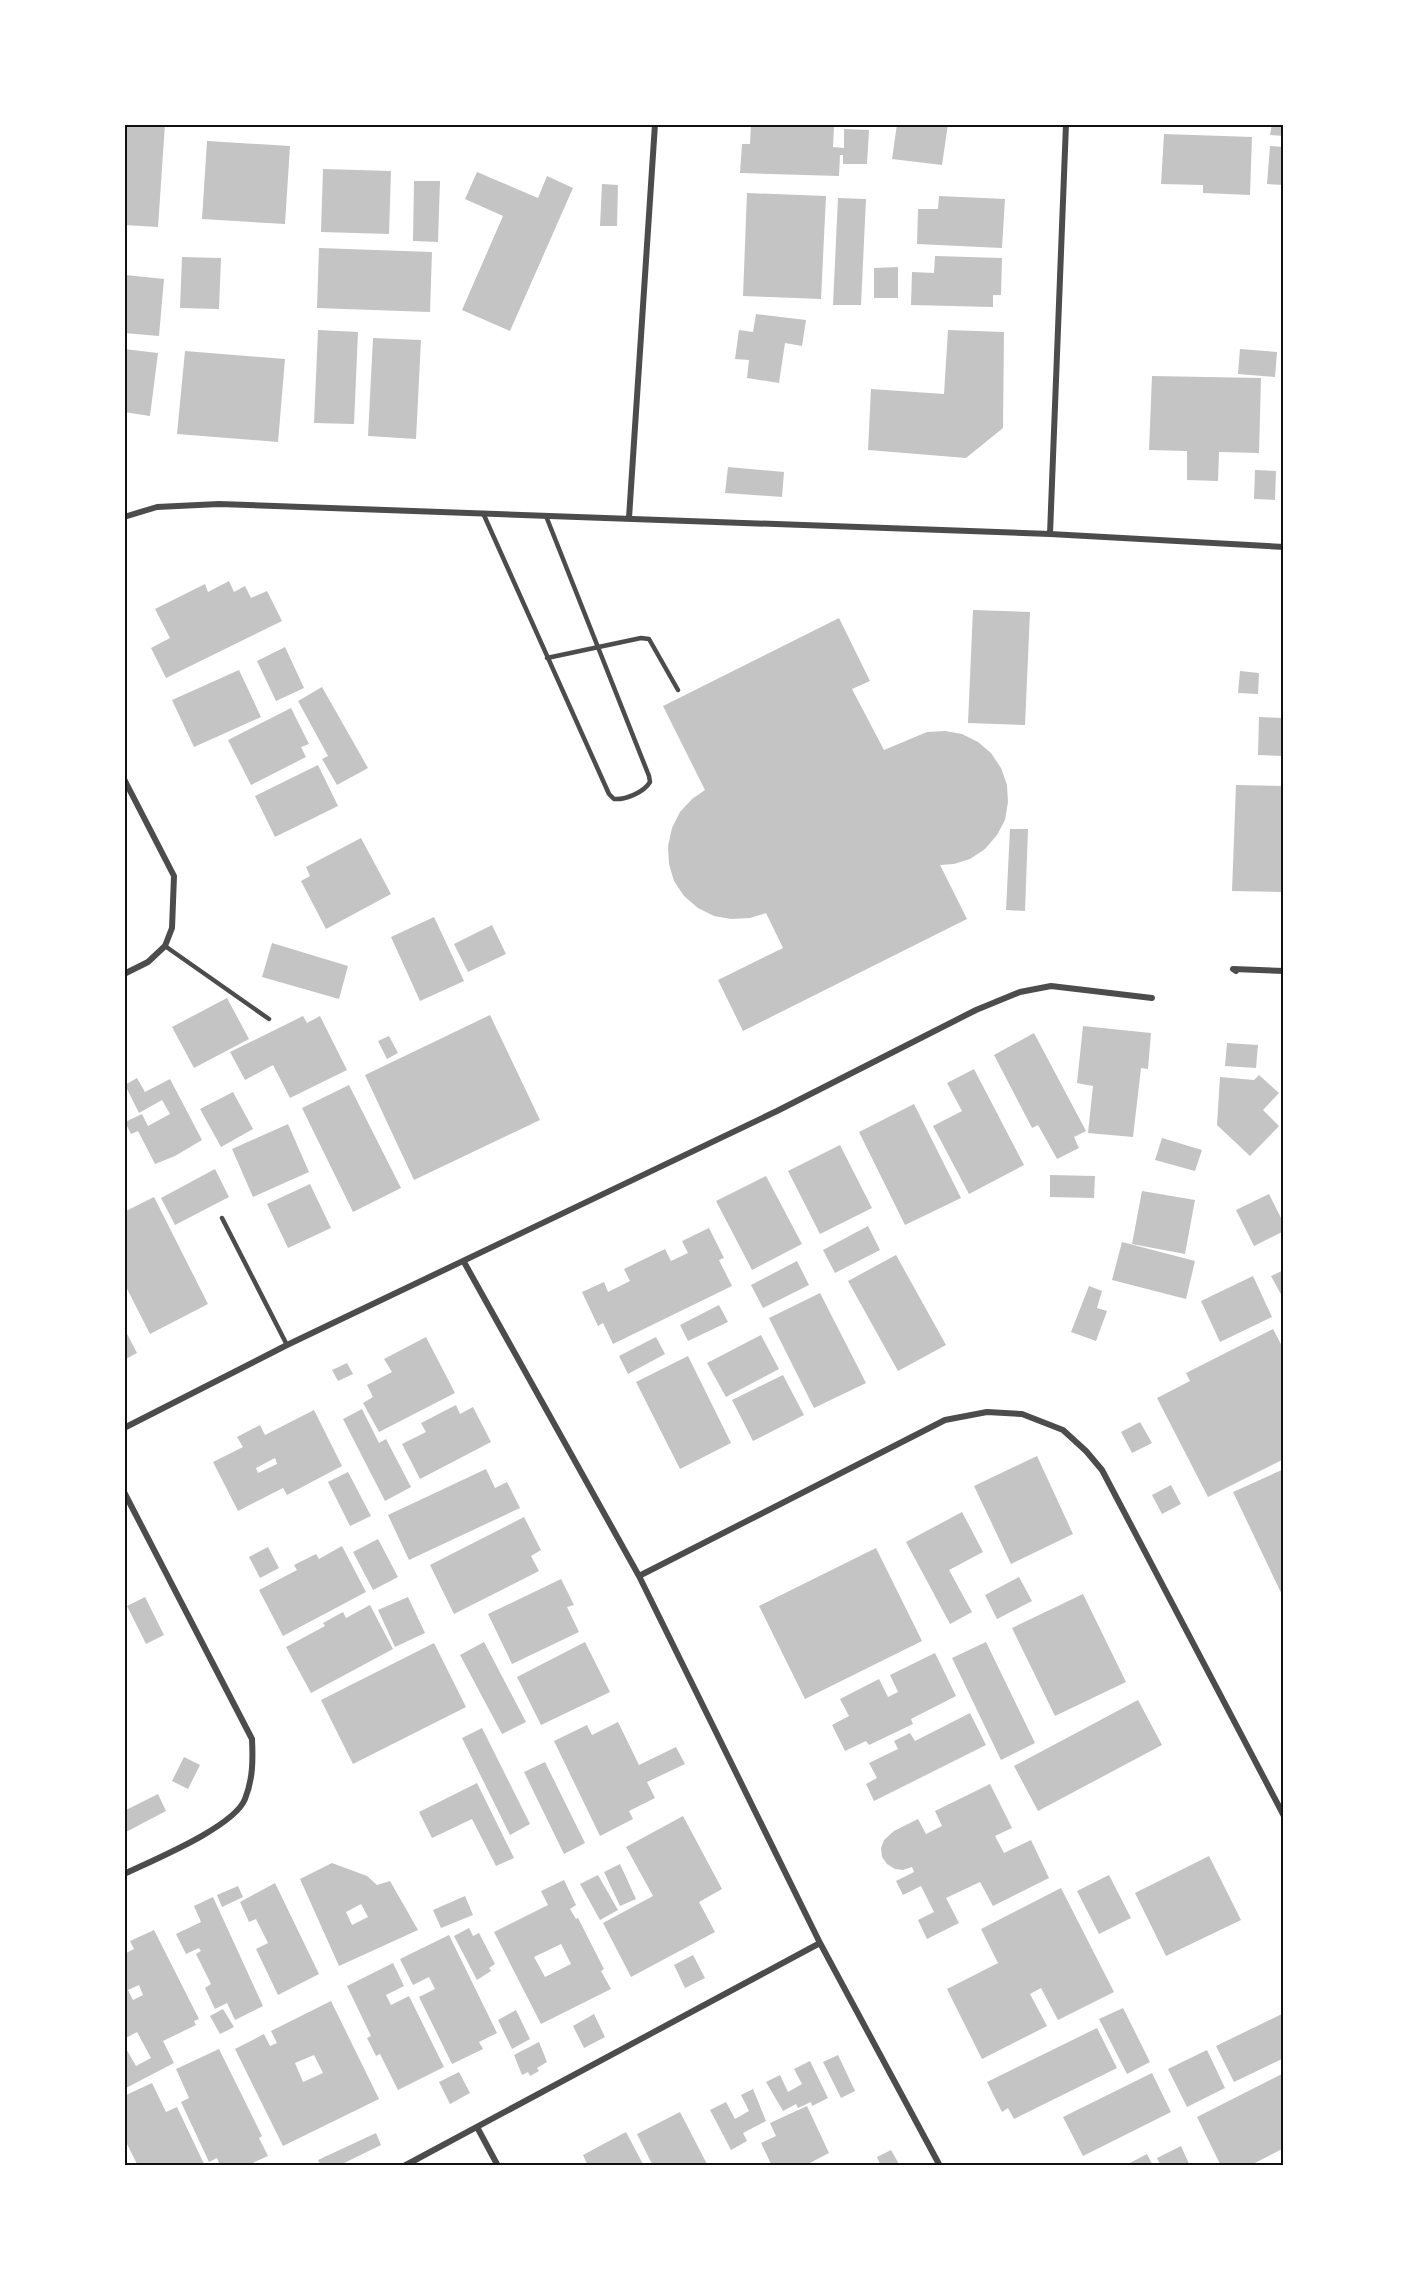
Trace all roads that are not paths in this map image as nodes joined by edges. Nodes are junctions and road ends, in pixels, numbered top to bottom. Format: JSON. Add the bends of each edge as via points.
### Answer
{"nodes":[{"id":1,"x":655,"y":124,"type":"edge"},
{"id":2,"x":1066,"y":124,"type":"edge"},
{"id":3,"x":483,"y":513,"type":"junction"},
{"id":4,"x":546,"y":516,"type":"junction"},
{"id":5,"x":124,"y":517,"type":"edge"},
{"id":6,"x":629,"y":518,"type":"junction"},
{"id":7,"x":1050,"y":534,"type":"junction"},
{"id":8,"x":1284,"y":547,"type":"edge"},
{"id":9,"x":598,"y":648,"type":"junction"},
{"id":10,"x":547,"y":658,"type":"junction"},
{"id":11,"x":678,"y":690,"type":"dead end"},
{"id":12,"x":124,"y":778,"type":"edge"},
{"id":13,"x":165,"y":946,"type":"junction"},
{"id":14,"x":1236,"y":971,"type":"dead end"},
{"id":15,"x":1284,"y":971,"type":"edge"},
{"id":16,"x":124,"y":974,"type":"edge"},
{"id":17,"x":1152,"y":998,"type":"dead end"},
{"id":18,"x":269,"y":1019,"type":"dead end"},
{"id":19,"x":222,"y":1218,"type":"dead end"},
{"id":20,"x":464,"y":1262,"type":"junction"},
{"id":21,"x":287,"y":1345,"type":"junction"},
{"id":22,"x":124,"y":1428,"type":"edge"},
{"id":23,"x":124,"y":1492,"type":"edge"},
{"id":24,"x":639,"y":1576,"type":"junction"},
{"id":25,"x":1284,"y":1816,"type":"edge"},
{"id":26,"x":124,"y":1874,"type":"edge"},
{"id":27,"x":820,"y":1943,"type":"junction"},
{"id":28,"x":477,"y":2127,"type":"junction"},
{"id":29,"x":404,"y":2166,"type":"edge"},
{"id":30,"x":498,"y":2166,"type":"edge"},
{"id":31,"x":940,"y":2166,"type":"edge"}],
"edges":[{"from":1,"to":6,"type":"street"},
{"from":2,"to":7,"type":"street"},
{"from":3,"to":4,"type":"street"},
{"from":3,"to":5,"type":"street","via":[[219,504],[156,507]]},
{"from":3,"to":10,"type":"lane"},
{"from":4,"to":6,"type":"street"},
{"from":4,"to":9,"type":"lane"},
{"from":6,"to":7,"type":"street"},
{"from":7,"to":8,"type":"street"},
{"from":9,"to":10,"type":"lane"},
{"from":9,"to":10,"type":"lane","via":[[650,782],[621,800],[609,794]]},
{"from":9,"to":11,"type":"lane","via":[[649,639]]},
{"from":12,"to":13,"type":"street","via":[[174,876],[172,928]]},
{"from":13,"to":16,"type":"street","via":[[148,962]]},
{"from":13,"to":18,"type":"lane"},
{"from":14,"to":15,"type":"street","via":[[1233,969]]},
{"from":17,"to":20,"type":"street","via":[[1051,986],[1020,992],[976,1010]]},
{"from":19,"to":21,"type":"lane"},
{"from":20,"to":21,"type":"street"},
{"from":20,"to":24,"type":"street"},
{"from":21,"to":22,"type":"street"},
{"from":23,"to":26,"type":"street","via":[[252,1739],[253,1770],[245,1801],[222,1824]]},
{"from":24,"to":25,"type":"street","via":[[945,1420],[987,1412],[1022,1414],[1063,1430],[1101,1470]]},
{"from":24,"to":27,"type":"street"},
{"from":27,"to":28,"type":"street"},
{"from":27,"to":31,"type":"street"},
{"from":28,"to":29,"type":"street"},
{"from":28,"to":30,"type":"street"}]}
